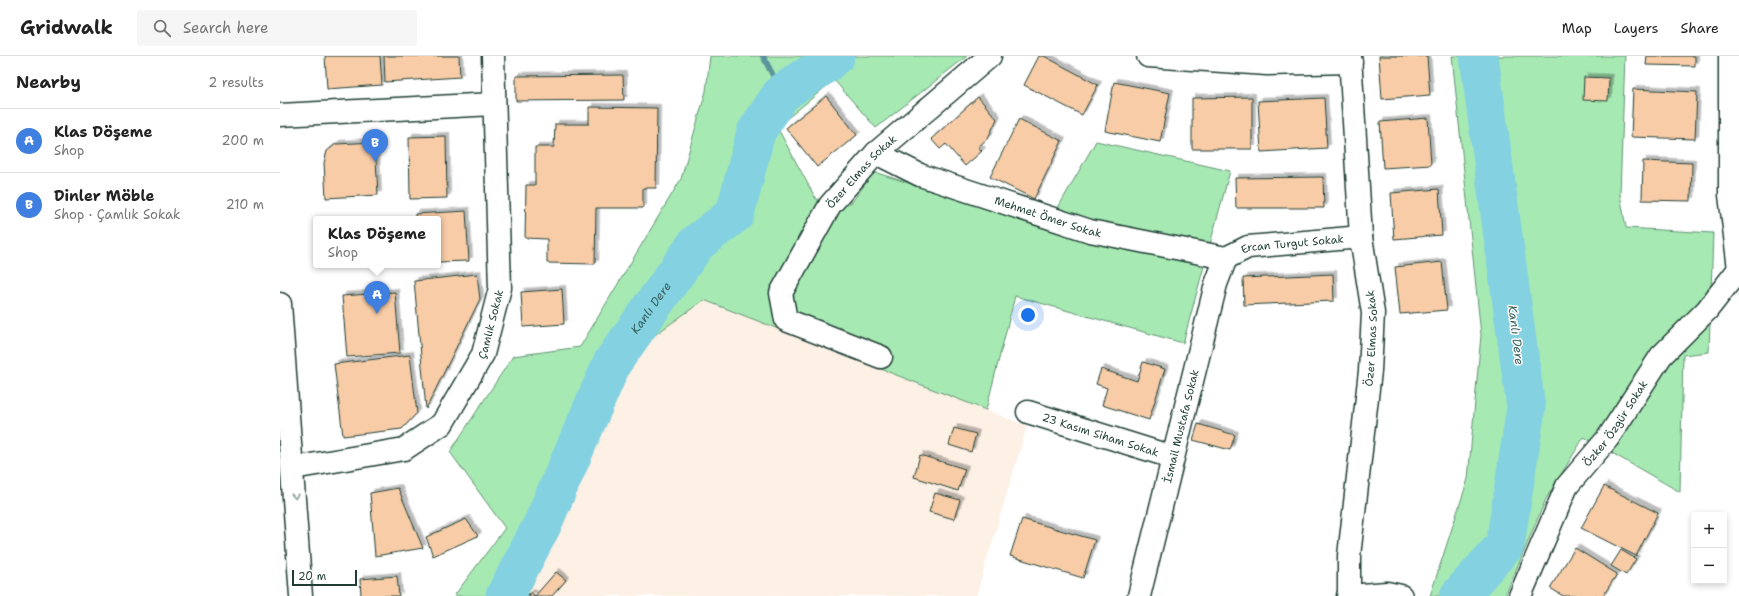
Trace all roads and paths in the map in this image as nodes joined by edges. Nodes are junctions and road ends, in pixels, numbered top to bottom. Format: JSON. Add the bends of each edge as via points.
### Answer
{"nodes":[{"id":1,"x":493,"y":56,"type":"edge"},
{"id":2,"x":990,"y":56,"type":"edge"},
{"id":3,"x":1148,"y":56,"type":"edge"},
{"id":4,"x":1730,"y":56,"type":"edge"},
{"id":5,"x":1350,"y":59,"type":"edge"},
{"id":6,"x":494,"y":104,"type":"junction"},
{"id":7,"x":1734,"y":110,"type":"edge"},
{"id":8,"x":280,"y":115,"type":"edge"},
{"id":9,"x":876,"y":153,"type":"junction"},
{"id":10,"x":1361,"y":237,"type":"junction"},
{"id":11,"x":1226,"y":258,"type":"junction"},
{"id":12,"x":1739,"y":269,"type":"edge"},
{"id":13,"x":280,"y":304,"type":"edge"},
{"id":14,"x":881,"y":356,"type":"dead end"},
{"id":15,"x":1028,"y":412,"type":"dead end"},
{"id":16,"x":1172,"y":457,"type":"junction"},
{"id":17,"x":293,"y":468,"type":"junction"},
{"id":18,"x":300,"y":588,"type":"edge"},
{"id":19,"x":1139,"y":596,"type":"edge"},
{"id":20,"x":1349,"y":596,"type":"edge"},
{"id":21,"x":1401,"y":596,"type":"edge"},
{"id":22,"x":1520,"y":596,"type":"edge"}],
"edges":[{"from":1,"to":6,"type":"street","name":"Çamlık Sokak"},
{"from":2,"to":9,"type":"street","name":"Özer Elmas Sokak"},
{"from":3,"to":5,"type":"street","via":[[1267,64]]},
{"from":4,"to":7,"type":"street"},
{"from":5,"to":10,"type":"street","name":"Özer Elmas Sokak"},
{"from":6,"to":8,"type":"street"},
{"from":6,"to":17,"type":"street","name":"Çamlık Sokak","via":[[500,288],[483,354],[442,424],[404,449]]},
{"from":7,"to":12,"type":"street","via":[[1730,195]]},
{"from":9,"to":11,"type":"street","name":"Mehmet Ömer Sokak","via":[[920,175],[1090,231]]},
{"from":9,"to":14,"type":"street","name":"Özer Elmas Sokak","via":[[830,205],[781,294],[786,320]]},
{"from":10,"to":11,"type":"street","name":"Ercan Turgut Sokak","via":[[1248,247]]},
{"from":10,"to":20,"type":"street","name":"Özer Elmas Sokak","via":[[1373,313],[1370,370],[1349,556]]},
{"from":11,"to":16,"type":"street","name":"İsmail Mustafa Sokak","via":[[1216,284]]},
{"from":12,"to":22,"type":"street","name":"Özker Özgür Sokak","via":[[1707,310],[1661,356],[1608,438],[1567,486]]},
{"from":13,"to":17,"type":"street"},
{"from":15,"to":16,"type":"street","name":"23 Kasım Siham Sokak"},
{"from":16,"to":19,"type":"street","name":"İsmail Mustafa Sokak"},
{"from":17,"to":18,"type":"street","one_way":true},
{"from":20,"to":21,"type":"street","via":[[1387,593]]}]}
